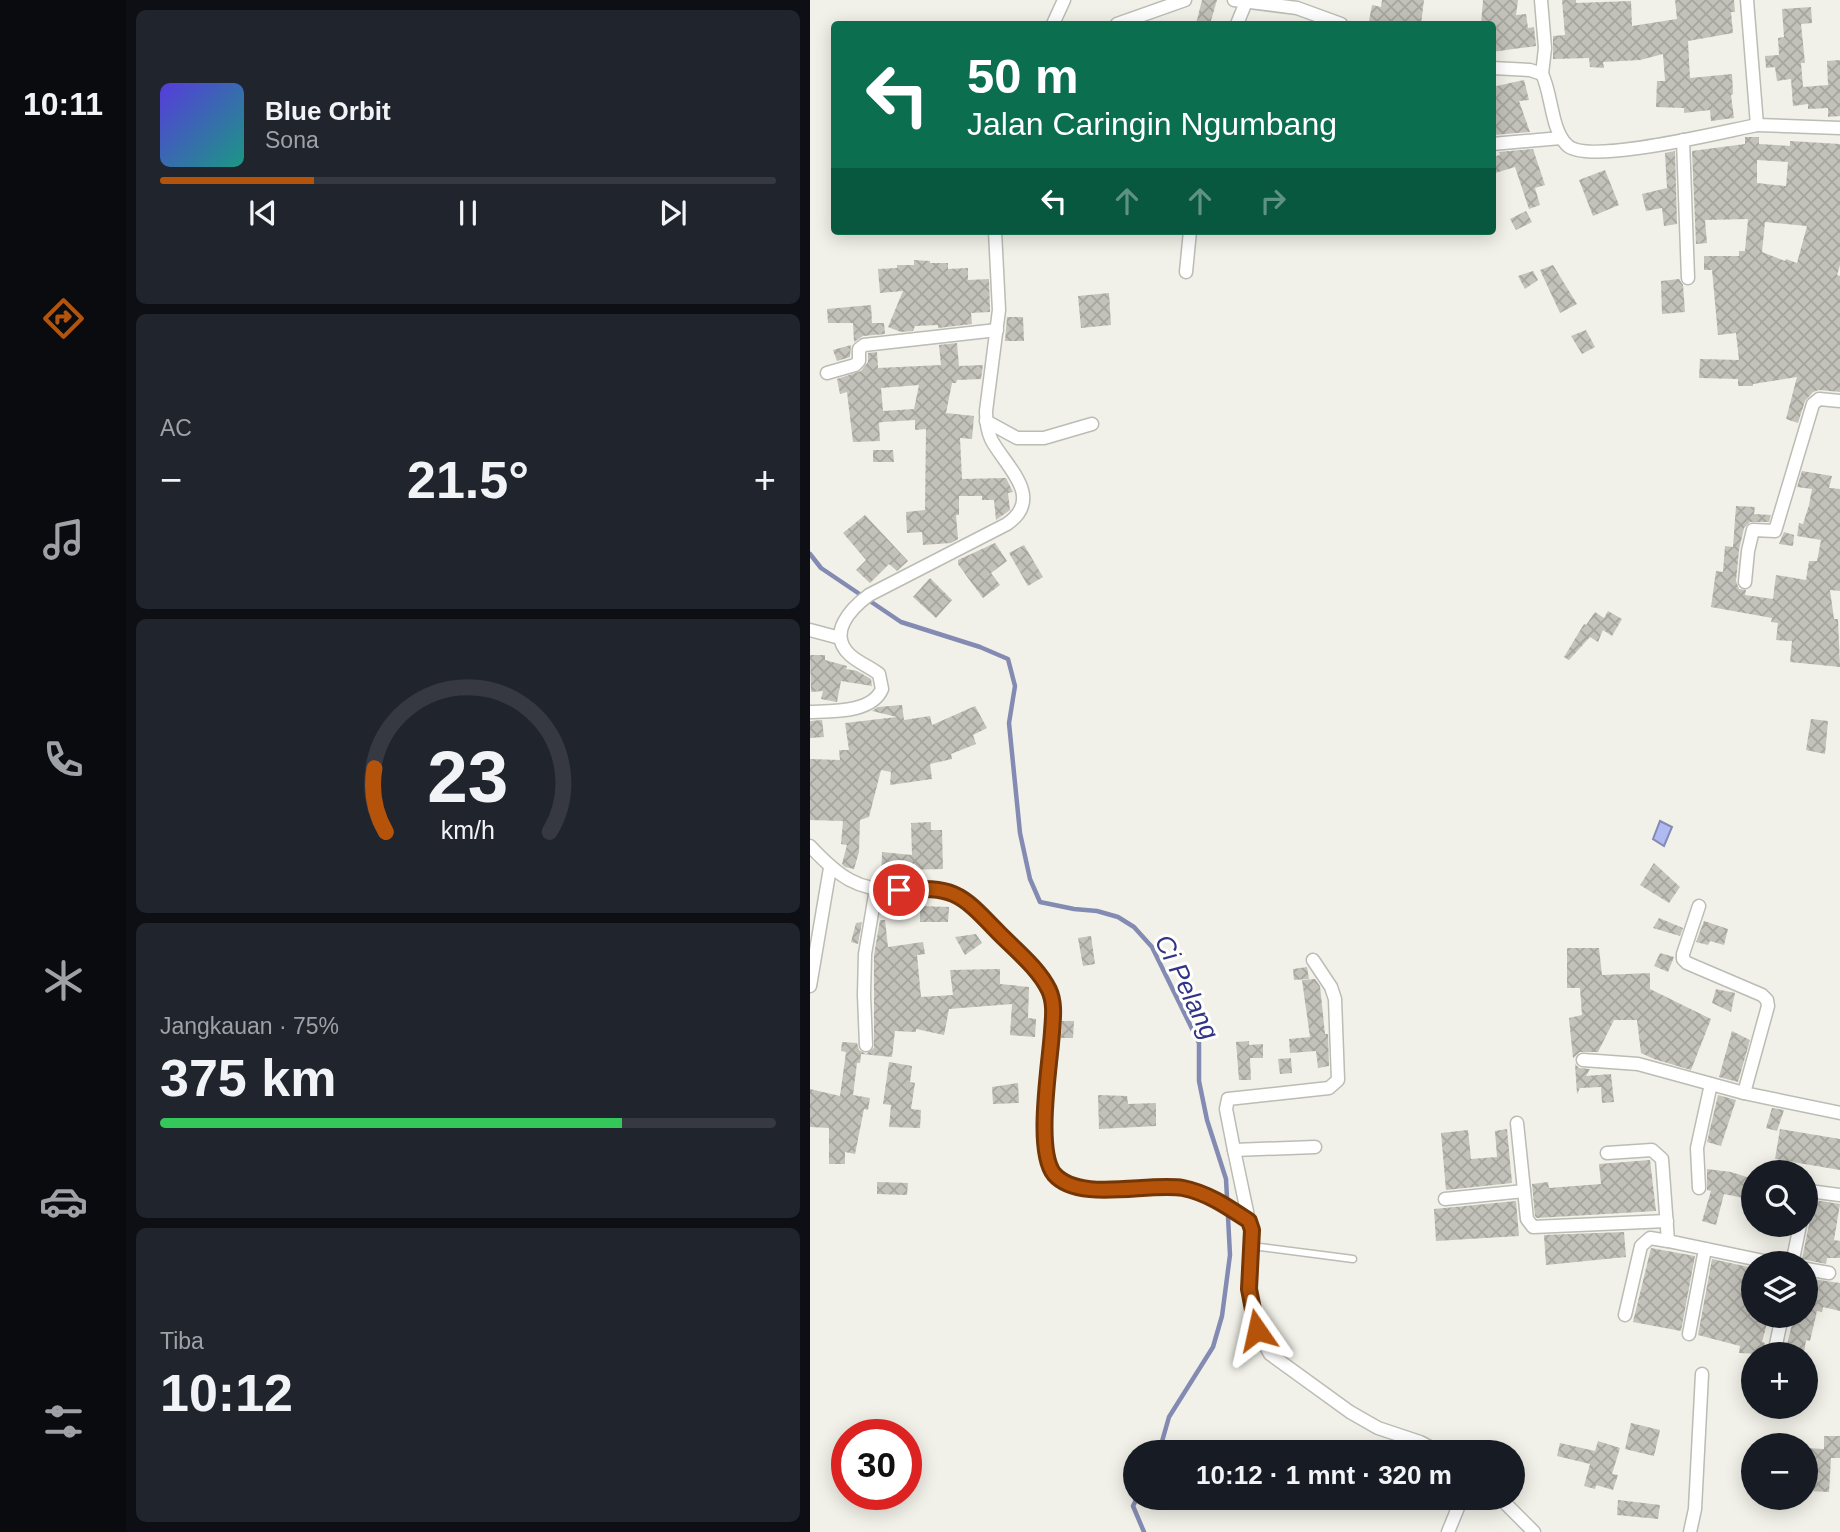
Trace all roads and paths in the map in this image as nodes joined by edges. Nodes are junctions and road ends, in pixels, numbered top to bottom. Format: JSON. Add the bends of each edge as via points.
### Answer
{"nodes":[{"id":1,"x":1064,"y":0,"type":"edge"},
{"id":2,"x":1185,"y":0,"type":"edge"},
{"id":3,"x":1541,"y":0,"type":"edge"},
{"id":4,"x":1747,"y":0,"type":"edge"},
{"id":5,"x":1240,"y":1,"type":"edge"},
{"id":6,"x":1159,"y":4,"type":"edge"},
{"id":7,"x":1054,"y":21,"type":"edge"},
{"id":8,"x":1123,"y":21,"type":"edge"},
{"id":9,"x":1238,"y":21,"type":"edge"},
{"id":10,"x":1333,"y":21,"type":"edge"},
{"id":11,"x":1496,"y":68,"type":"edge"},
{"id":12,"x":1542,"y":74,"type":"junction"},
{"id":13,"x":1757,"y":125,"type":"junction"},
{"id":14,"x":1840,"y":128,"type":"edge"},
{"id":15,"x":1561,"y":138,"type":"junction"},
{"id":16,"x":1683,"y":140,"type":"junction"},
{"id":17,"x":1496,"y":144,"type":"edge"},
{"id":18,"x":995,"y":235,"type":"edge"},
{"id":19,"x":1190,"y":235,"type":"edge"},
{"id":20,"x":1186,"y":272,"type":"dead end"},
{"id":21,"x":1688,"y":278,"type":"dead end"},
{"id":22,"x":997,"y":330,"type":"junction"},
{"id":23,"x":827,"y":373,"type":"dead end"},
{"id":24,"x":1840,"y":401,"type":"edge"},
{"id":25,"x":986,"y":421,"type":"junction"},
{"id":26,"x":1092,"y":424,"type":"dead end"},
{"id":27,"x":1745,"y":582,"type":"dead end"},
{"id":28,"x":810,"y":630,"type":"edge"},
{"id":29,"x":840,"y":638,"type":"junction"},
{"id":30,"x":810,"y":712,"type":"edge"},
{"id":31,"x":810,"y":846,"type":"edge"},
{"id":32,"x":830,"y":868,"type":"junction"},
{"id":33,"x":876,"y":889,"type":"junction"},
{"id":34,"x":1700,"y":906,"type":"dead end"},
{"id":35,"x":1313,"y":960,"type":"dead end"},
{"id":36,"x":810,"y":986,"type":"edge"},
{"id":37,"x":866,"y":1045,"type":"dead end"},
{"id":38,"x":1583,"y":1060,"type":"dead end"},
{"id":39,"x":1711,"y":1084,"type":"junction"},
{"id":40,"x":1744,"y":1094,"type":"junction"},
{"id":41,"x":1840,"y":1113,"type":"edge"},
{"id":42,"x":1517,"y":1122,"type":"dead end"},
{"id":43,"x":1315,"y":1147,"type":"dead end"},
{"id":44,"x":1234,"y":1150,"type":"junction"},
{"id":45,"x":1607,"y":1153,"type":"dead end"},
{"id":46,"x":1699,"y":1188,"type":"dead end"},
{"id":47,"x":1524,"y":1191,"type":"junction"},
{"id":48,"x":1818,"y":1192,"type":"edge"},
{"id":49,"x":1840,"y":1195,"type":"edge"},
{"id":50,"x":1445,"y":1199,"type":"dead end"},
{"id":51,"x":1249,"y":1221,"type":"junction"},
{"id":52,"x":1667,"y":1221,"type":"junction"},
{"id":53,"x":1668,"y":1241,"type":"junction"},
{"id":54,"x":1252,"y":1246,"type":"junction"},
{"id":55,"x":1705,"y":1249,"type":"junction"},
{"id":56,"x":1741,"y":1256,"type":"edge"},
{"id":57,"x":1353,"y":1259,"type":"dead end"},
{"id":58,"x":1818,"y":1271,"type":"edge"},
{"id":59,"x":1829,"y":1273,"type":"dead end"},
{"id":60,"x":1624,"y":1315,"type":"dead end"},
{"id":61,"x":1689,"y":1334,"type":"dead end"},
{"id":62,"x":1702,"y":1374,"type":"dead end"},
{"id":63,"x":1414,"y":1440,"type":"edge"},
{"id":64,"x":1457,"y":1510,"type":"edge"},
{"id":65,"x":1512,"y":1510,"type":"edge"},
{"id":66,"x":1448,"y":1532,"type":"edge"},
{"id":67,"x":1534,"y":1532,"type":"edge"},
{"id":68,"x":1690,"y":1532,"type":"edge"}],
"edges":[{"from":1,"to":7,"type":"street"},
{"from":2,"to":6,"type":"street"},
{"from":3,"to":12,"type":"street"},
{"from":4,"to":13,"type":"street"},
{"from":5,"to":9,"type":"street"},
{"from":5,"to":10,"type":"street","via":[[1297,8]]},
{"from":6,"to":8,"type":"street"},
{"from":11,"to":12,"type":"street"},
{"from":12,"to":15,"type":"street"},
{"from":13,"to":14,"type":"street"},
{"from":13,"to":16,"type":"street"},
{"from":15,"to":16,"type":"street","via":[[1569,148],[1588,153]]},
{"from":15,"to":17,"type":"street"},
{"from":16,"to":21,"type":"street"},
{"from":18,"to":22,"type":"street"},
{"from":19,"to":20,"type":"street"},
{"from":22,"to":23,"type":"street","via":[[864,345],[855,365]]},
{"from":22,"to":25,"type":"street"},
{"from":24,"to":27,"type":"street","via":[[1819,398],[1813,404],[1775,531],[1753,530]]},
{"from":25,"to":26,"type":"street","via":[[1017,438],[1044,438]]},
{"from":25,"to":29,"type":"street","via":[[990,437],[1021,486],[1022,509],[1015,519],[869,595],[846,617]]},
{"from":28,"to":29,"type":"street"},
{"from":29,"to":30,"type":"street","via":[[849,655],[879,674],[882,689],[863,706]]},
{"from":31,"to":32,"type":"street"},
{"from":32,"to":33,"type":"street","via":[[853,883]]},
{"from":32,"to":36,"type":"street"},
{"from":33,"to":37,"type":"street","via":[[865,954]]},
{"from":33,"to":51,"type":"street","via":[[940,888],[954,893],[971,903],[1049,990],[1053,1009],[1045,1123],[1052,1172],[1073,1186],[1198,1191]]},
{"from":34,"to":40,"type":"street","via":[[1683,960],[1767,1000]]},
{"from":35,"to":44,"type":"street","via":[[1335,999],[1338,1080],[1329,1088],[1228,1099]]},
{"from":38,"to":39,"type":"street","via":[[1638,1064]]},
{"from":39,"to":40,"type":"street"},
{"from":39,"to":46,"type":"street","via":[[1697,1148]]},
{"from":40,"to":41,"type":"street"},
{"from":42,"to":47,"type":"street"},
{"from":43,"to":44,"type":"street"},
{"from":44,"to":51,"type":"street"},
{"from":45,"to":52,"type":"street","via":[[1658,1153]]},
{"from":47,"to":50,"type":"street"},
{"from":47,"to":52,"type":"street","via":[[1527,1219],[1533,1227]]},
{"from":48,"to":49,"type":"street"},
{"from":51,"to":54,"type":"street"},
{"from":52,"to":53,"type":"street"},
{"from":53,"to":55,"type":"street"},
{"from":53,"to":60,"type":"street","via":[[1650,1238],[1641,1246]]},
{"from":54,"to":57,"type":"lane"},
{"from":54,"to":63,"type":"street","via":[[1249,1289],[1257,1330],[1270,1354],[1359,1417]]},
{"from":55,"to":56,"type":"street"},
{"from":55,"to":61,"type":"street"},
{"from":58,"to":59,"type":"street"},
{"from":62,"to":68,"type":"street"},
{"from":64,"to":66,"type":"street"},
{"from":65,"to":67,"type":"street"}]}
